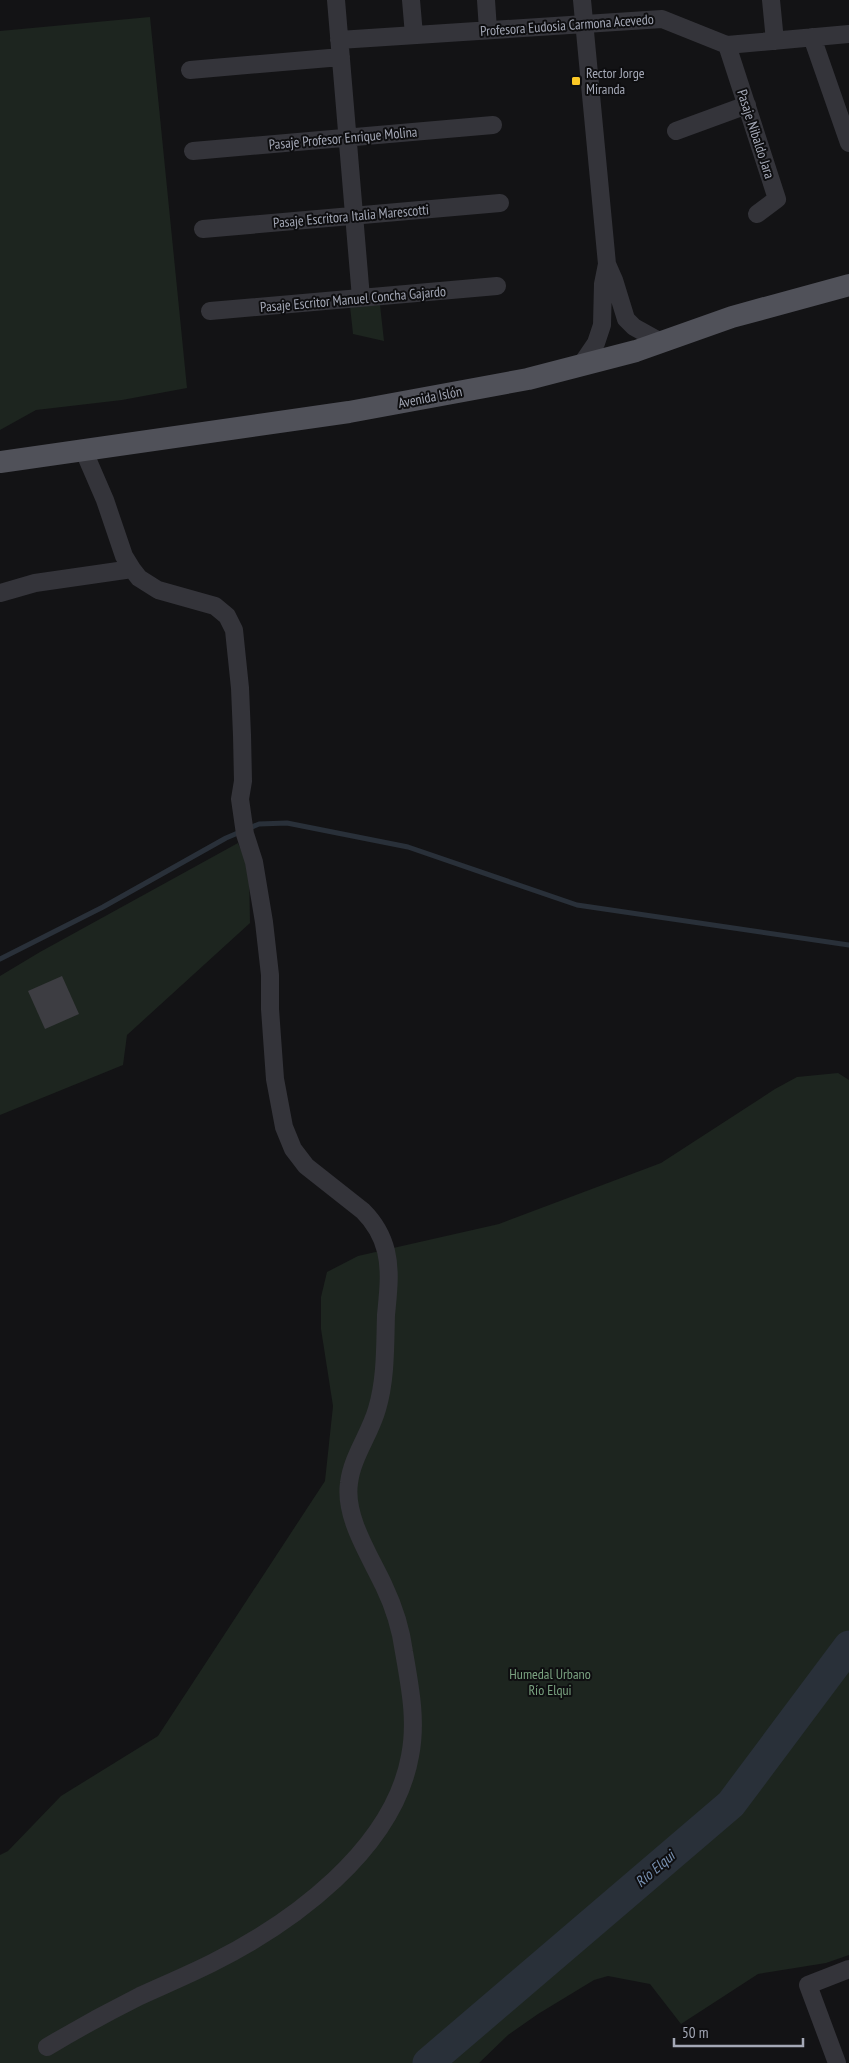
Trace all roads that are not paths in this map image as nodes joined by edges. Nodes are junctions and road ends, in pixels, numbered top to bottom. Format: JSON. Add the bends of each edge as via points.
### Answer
{"nodes":[{"id":1,"x":336,"y":0,"type":"edge"},
{"id":2,"x":411,"y":0,"type":"edge"},
{"id":3,"x":486,"y":0,"type":"edge"},
{"id":4,"x":582,"y":0,"type":"edge"},
{"id":5,"x":772,"y":0,"type":"edge"},
{"id":6,"x":584,"y":24,"type":"junction"},
{"id":7,"x":488,"y":30,"type":"junction"},
{"id":8,"x":849,"y":34,"type":"edge"},
{"id":9,"x":414,"y":35,"type":"junction"},
{"id":10,"x":812,"y":37,"type":"junction"},
{"id":11,"x":775,"y":40,"type":"junction"},
{"id":12,"x":727,"y":45,"type":"junction"},
{"id":13,"x":340,"y":48,"type":"junction"},
{"id":14,"x":190,"y":70,"type":"dead end"},
{"id":15,"x":747,"y":105,"type":"junction"},
{"id":16,"x":493,"y":126,"type":"dead end"},
{"id":17,"x":676,"y":131,"type":"dead end"},
{"id":18,"x":348,"y":138,"type":"junction"},
{"id":19,"x":849,"y":144,"type":"edge"},
{"id":20,"x":193,"y":151,"type":"dead end"},
{"id":21,"x":500,"y":203,"type":"dead end"},
{"id":22,"x":757,"y":214,"type":"dead end"},
{"id":23,"x":354,"y":216,"type":"junction"},
{"id":24,"x":202,"y":229,"type":"dead end"},
{"id":25,"x":607,"y":264,"type":"junction"},
{"id":26,"x":849,"y":285,"type":"edge"},
{"id":27,"x":497,"y":286,"type":"dead end"},
{"id":28,"x":361,"y":298,"type":"junction"},
{"id":29,"x":210,"y":311,"type":"dead end"},
{"id":30,"x":661,"y":342,"type":"junction"},
{"id":31,"x":581,"y":365,"type":"junction"},
{"id":32,"x":83,"y":449,"type":"junction"},
{"id":33,"x":0,"y":462,"type":"edge"},
{"id":34,"x":132,"y":570,"type":"junction"},
{"id":35,"x":0,"y":593,"type":"edge"},
{"id":36,"x":849,"y":1969,"type":"edge"},
{"id":37,"x":47,"y":2047,"type":"dead end"},
{"id":38,"x":837,"y":2063,"type":"edge"}],
"edges":[{"from":1,"to":13,"type":"street"},
{"from":2,"to":9,"type":"street"},
{"from":3,"to":7,"type":"street"},
{"from":4,"to":6,"type":"street"},
{"from":5,"to":11,"type":"street"},
{"from":6,"to":7,"type":"street","name":"Profesora Eudosia Carmona Acevedo"},
{"from":6,"to":12,"type":"street","name":"Profesora Eudosia Carmona Acevedo","via":[[662,19]]},
{"from":6,"to":25,"type":"street"},
{"from":7,"to":9,"type":"street","name":"Profesora Eudosia Carmona Acevedo"},
{"from":8,"to":10,"type":"street","name":"Profesora Eudosia Carmona Acevedo"},
{"from":9,"to":13,"type":"street","name":"Profesora Eudosia Carmona Acevedo"},
{"from":10,"to":11,"type":"street","name":"Profesora Eudosia Carmona Acevedo"},
{"from":10,"to":19,"type":"street"},
{"from":11,"to":12,"type":"street","name":"Profesora Eudosia Carmona Acevedo"},
{"from":12,"to":15,"type":"street","name":"Pasaje Nibaldo Jara"},
{"from":13,"to":14,"type":"street","name":"Profesora Eudosia Carmona Acevedo"},
{"from":13,"to":18,"type":"street"},
{"from":15,"to":17,"type":"street"},
{"from":15,"to":22,"type":"street","name":"Pasaje Nibaldo Jara","via":[[777,199]]},
{"from":16,"to":18,"type":"street","name":"Pasaje Profesor Enrique Molina"},
{"from":18,"to":20,"type":"street","name":"Pasaje Profesor Enrique Molina"},
{"from":18,"to":23,"type":"street"},
{"from":21,"to":23,"type":"street","name":"Pasaje Escritora Italia Marescotti"},
{"from":23,"to":24,"type":"street","name":"Pasaje Escritora Italia Marescotti"},
{"from":23,"to":28,"type":"street"},
{"from":25,"to":30,"type":"street","via":[[626,318],[634,327]]},
{"from":25,"to":31,"type":"street","via":[[602,325],[596,343]]},
{"from":26,"to":30,"type":"main road","name":"Avenida Islón","via":[[732,317]]},
{"from":27,"to":28,"type":"street","name":"Pasaje Escritor Manuel Concha Gajardo"},
{"from":28,"to":29,"type":"street","name":"Pasaje Escritor Manuel Concha Gajardo"},
{"from":30,"to":31,"type":"main road","name":"Avenida Islón"},
{"from":31,"to":32,"type":"main road","name":"Avenida Islón","via":[[528,379],[350,412]]},
{"from":32,"to":33,"type":"main road","name":"Avenida Islón"},
{"from":32,"to":34,"type":"street"},
{"from":34,"to":35,"type":"street","via":[[35,583]]},
{"from":34,"to":37,"type":"street","via":[[158,590],[215,606],[234,630],[240,688],[243,781],[240,799],[264,922],[275,1079],[288,1139],[306,1166],[371,1220],[386,1251],[388,1274],[383,1380],[372,1423],[351,1472],[348,1494],[361,1540],[400,1628],[414,1722],[402,1789],[372,1839],[345,1869],[298,1909],[238,1950],[110,2011]]},
{"from":36,"to":38,"type":"street","via":[[808,1985]]}]}
